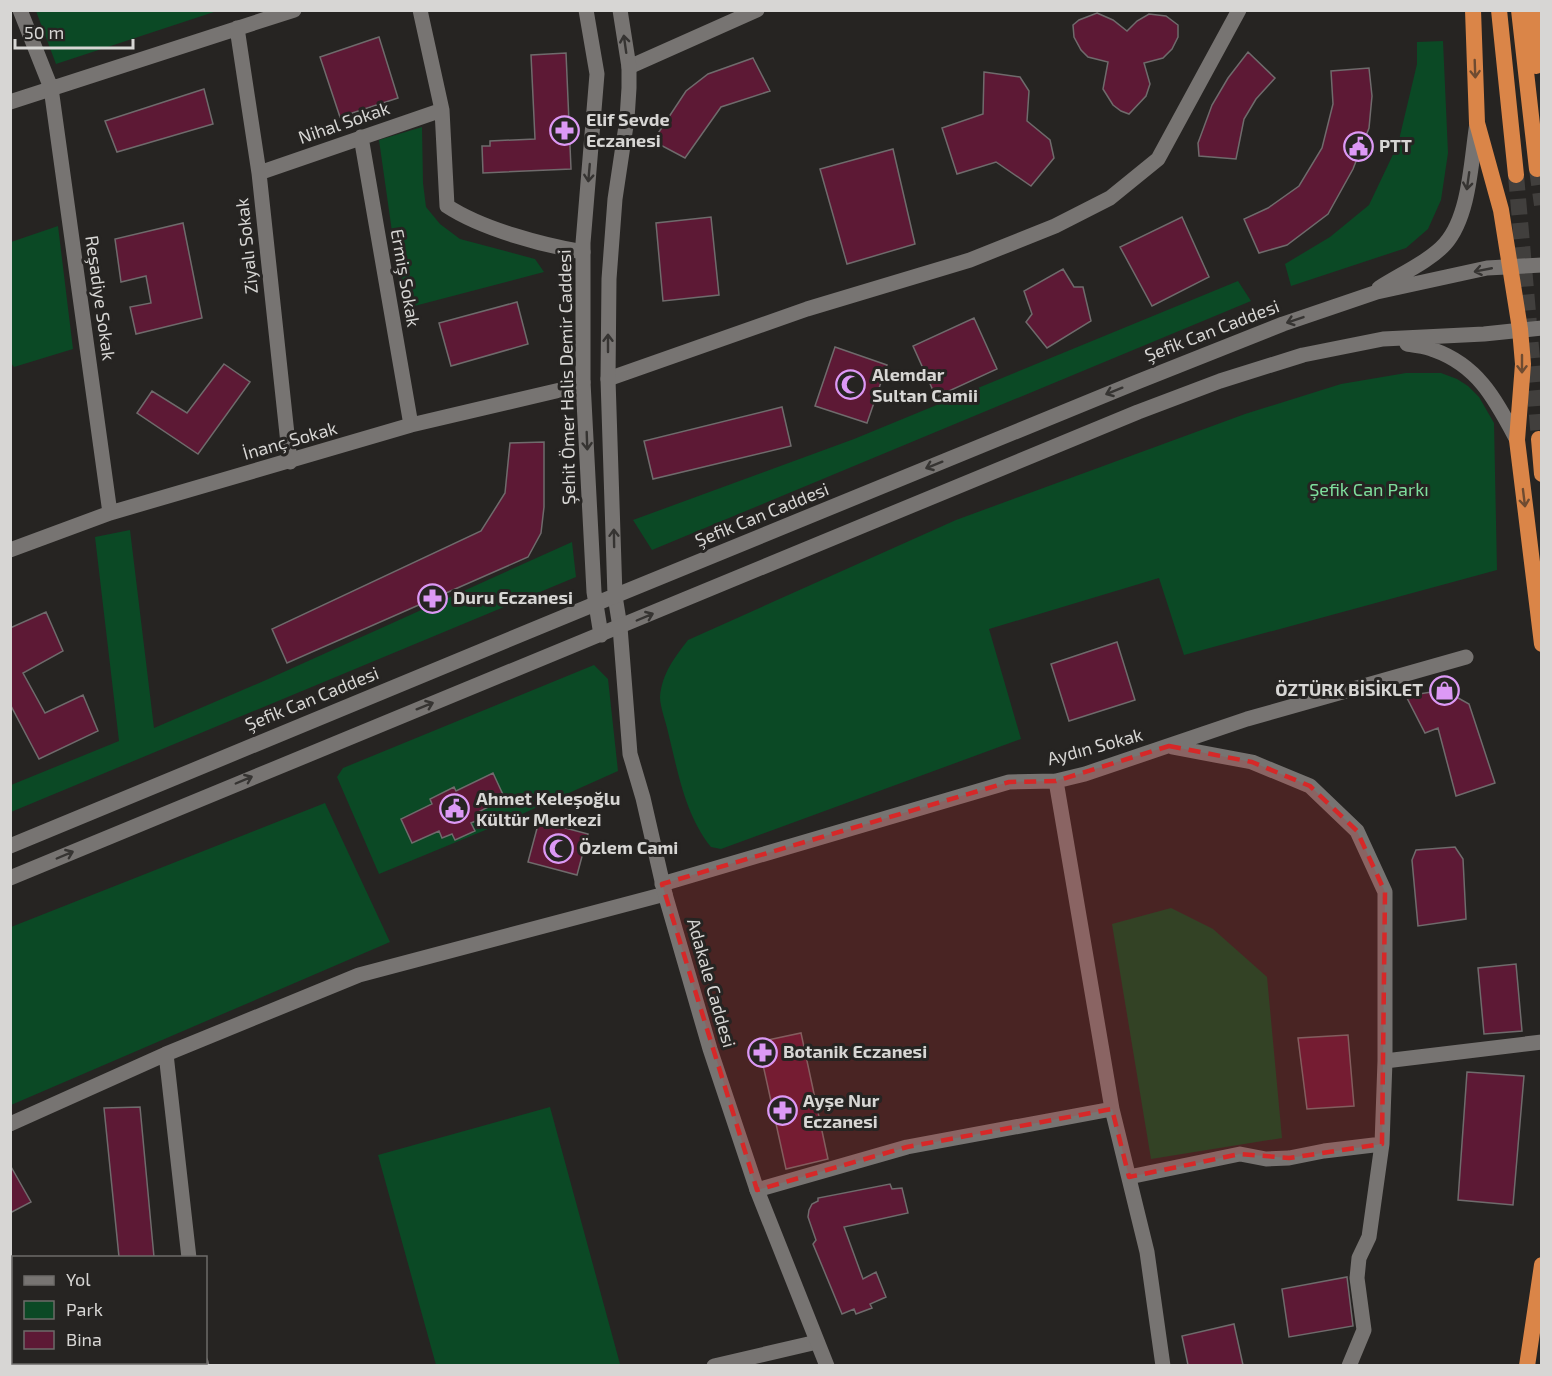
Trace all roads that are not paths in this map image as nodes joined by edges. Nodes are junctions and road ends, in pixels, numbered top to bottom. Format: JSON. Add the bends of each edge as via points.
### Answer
{"nodes":[{"id":1,"x":20,"y":10,"type":"edge"},
{"id":2,"x":294,"y":10,"type":"edge"},
{"id":3,"x":420,"y":10,"type":"edge"},
{"id":4,"x":586,"y":10,"type":"edge"},
{"id":5,"x":620,"y":10,"type":"edge"},
{"id":6,"x":757,"y":10,"type":"edge"},
{"id":7,"x":1239,"y":10,"type":"edge"},
{"id":8,"x":1473,"y":10,"type":"edge"},
{"id":9,"x":1499,"y":10,"type":"edge"},
{"id":10,"x":1520,"y":10,"type":"edge"},
{"id":11,"x":1533,"y":10,"type":"edge"},
{"id":12,"x":237,"y":28,"type":"junction"},
{"id":13,"x":629,"y":67,"type":"junction"},
{"id":14,"x":51,"y":88,"type":"junction"},
{"id":15,"x":10,"y":102,"type":"edge"},
{"id":16,"x":441,"y":110,"type":"junction"},
{"id":17,"x":1477,"y":123,"type":"junction"},
{"id":18,"x":361,"y":137,"type":"junction"},
{"id":19,"x":1541,"y":137,"type":"edge"},
{"id":20,"x":1537,"y":168,"type":"dead end"},
{"id":21,"x":259,"y":173,"type":"junction"},
{"id":22,"x":1516,"y":175,"type":"tunnel mouth"},
{"id":23,"x":583,"y":252,"type":"junction"},
{"id":24,"x":1512,"y":265,"type":"junction"},
{"id":25,"x":1542,"y":265,"type":"edge"},
{"id":26,"x":1367,"y":295,"type":"junction"},
{"id":27,"x":1542,"y":328,"type":"edge"},
{"id":28,"x":1520,"y":329,"type":"junction"},
{"id":29,"x":1383,"y":339,"type":"junction"},
{"id":30,"x":608,"y":379,"type":"junction"},
{"id":31,"x":583,"y":382,"type":"junction"},
{"id":32,"x":411,"y":425,"type":"junction"},
{"id":33,"x":1539,"y":439,"type":"dead end"},
{"id":34,"x":1516,"y":440,"type":"junction"},
{"id":35,"x":290,"y":462,"type":"junction"},
{"id":36,"x":1542,"y":474,"type":"edge"},
{"id":37,"x":110,"y":513,"type":"junction"},
{"id":38,"x":10,"y":550,"type":"edge"},
{"id":39,"x":615,"y":596,"type":"junction"},
{"id":40,"x":595,"y":604,"type":"junction"},
{"id":41,"x":620,"y":627,"type":"junction"},
{"id":42,"x":601,"y":635,"type":"junction"},
{"id":43,"x":1542,"y":644,"type":"edge"},
{"id":44,"x":1466,"y":657,"type":"dead end"},
{"id":45,"x":1169,"y":746,"type":"junction"},
{"id":46,"x":1056,"y":781,"type":"junction"},
{"id":47,"x":10,"y":846,"type":"edge"},
{"id":48,"x":10,"y":878,"type":"edge"},
{"id":49,"x":664,"y":889,"type":"junction"},
{"id":50,"x":1542,"y":1042,"type":"edge"},
{"id":51,"x":166,"y":1054,"type":"junction"},
{"id":52,"x":1385,"y":1061,"type":"junction"},
{"id":53,"x":1112,"y":1109,"type":"junction"},
{"id":54,"x":10,"y":1124,"type":"edge"},
{"id":55,"x":1383,"y":1144,"type":"junction"},
{"id":56,"x":1129,"y":1177,"type":"junction"},
{"id":57,"x":757,"y":1190,"type":"junction"},
{"id":58,"x":189,"y":1256,"type":"edge"},
{"id":59,"x":1542,"y":1265,"type":"edge"},
{"id":60,"x":817,"y":1342,"type":"junction"},
{"id":61,"x":714,"y":1365,"type":"edge"},
{"id":62,"x":827,"y":1365,"type":"edge"},
{"id":63,"x":1163,"y":1365,"type":"edge"},
{"id":64,"x":1349,"y":1365,"type":"edge"},
{"id":65,"x":1527,"y":1365,"type":"edge"}],
"edges":[{"from":1,"to":14,"type":"street","name":"Reşadiye Sokak"},
{"from":2,"to":12,"type":"street"},
{"from":3,"to":16,"type":"street"},
{"from":4,"to":23,"type":"street","name":"Şehit Ömer Halis Demir Caddesi","one_way":true,"via":[[597,74]]},
{"from":13,"to":5,"type":"street","one_way":true},
{"from":6,"to":13,"type":"street"},
{"from":7,"to":30,"type":"street","via":[[1158,159],[1110,198],[1055,226],[970,260],[807,309]]},
{"from":8,"to":17,"type":"highway","one_way":true},
{"from":9,"to":22,"type":"highway"},
{"from":10,"to":20,"type":"highway"},
{"from":11,"to":19,"type":"highway"},
{"from":12,"to":14,"type":"street"},
{"from":12,"to":21,"type":"street","name":"Ziyalı Sokak"},
{"from":30,"to":13,"type":"street","one_way":true,"via":[[610,268]]},
{"from":14,"to":15,"type":"street"},
{"from":14,"to":37,"type":"street","name":"Reşadiye Sokak"},
{"from":16,"to":18,"type":"street","name":"Nihal Sokak"},
{"from":16,"to":23,"type":"street","via":[[447,206],[498,230]]},
{"from":17,"to":24,"type":"highway"},
{"from":17,"to":26,"type":"street","one_way":true,"via":[[1465,205],[1457,228],[1444,246]]},
{"from":18,"to":21,"type":"street","name":"Nihal Sokak"},
{"from":18,"to":32,"type":"street","name":"Ermiş Sokak"},
{"from":21,"to":35,"type":"street","name":"Ziyalı Sokak"},
{"from":23,"to":31,"type":"street","name":"Şehit Ömer Halis Demir Caddesi"},
{"from":24,"to":25,"type":"street","name":"Şefik Can Caddesi"},
{"from":24,"to":26,"type":"street","name":"Şefik Can Caddesi","one_way":true},
{"from":24,"to":28,"type":"highway"},
{"from":26,"to":39,"type":"street","name":"Şefik Can Caddesi","one_way":true,"via":[[1137,382]]},
{"from":27,"to":28,"type":"street"},
{"from":28,"to":29,"type":"street"},
{"from":28,"to":34,"type":"highway","one_way":true,"via":[[1523,363]]},
{"from":29,"to":34,"type":"street","via":[[1434,349],[1468,368],[1496,400]]},
{"from":41,"to":29,"type":"street","one_way":true,"via":[[1220,381],[1303,355]]},
{"from":39,"to":30,"type":"street","one_way":true},
{"from":31,"to":32,"type":"street","name":"İnanç Sokak"},
{"from":31,"to":40,"type":"street","name":"Şehit Ömer Halis Demir Caddesi","one_way":true},
{"from":32,"to":35,"type":"street","name":"İnanç Sokak"},
{"from":33,"to":36,"type":"highway"},
{"from":34,"to":43,"type":"highway","one_way":true},
{"from":35,"to":37,"type":"street","name":"İnanç Sokak"},
{"from":37,"to":38,"type":"street","name":"İnanç Sokak"},
{"from":39,"to":40,"type":"street","name":"Şefik Can Caddesi"},
{"from":39,"to":41,"type":"street","name":"Adakale Caddesi"},
{"from":40,"to":42,"type":"street","name":"Şehit Ömer Halis Demir Caddesi"},
{"from":40,"to":47,"type":"street","name":"Şefik Can Caddesi"},
{"from":41,"to":42,"type":"street"},
{"from":41,"to":49,"type":"street","name":"Adakale Caddesi","via":[[630,754]]},
{"from":48,"to":42,"type":"street","one_way":true},
{"from":44,"to":45,"type":"street","name":"Aydın Sokak","via":[[1247,719]]},
{"from":45,"to":46,"type":"street","name":"Aydın Sokak"},
{"from":45,"to":52,"type":"street","via":[[1251,762],[1311,786],[1357,831],[1385,892]]},
{"from":46,"to":49,"type":"street","name":"Aydın Sokak","via":[[1009,782]]},
{"from":46,"to":53,"type":"street"},
{"from":49,"to":51,"type":"street","name":"Aydın Sokak","via":[[360,975]]},
{"from":49,"to":57,"type":"street","name":"Adakale Caddesi","via":[[710,1049]]},
{"from":50,"to":52,"type":"street"},
{"from":51,"to":54,"type":"street","name":"Aydın Sokak"},
{"from":51,"to":58,"type":"street"},
{"from":52,"to":55,"type":"street"},
{"from":53,"to":56,"type":"street"},
{"from":53,"to":57,"type":"street","via":[[907,1147]]},
{"from":55,"to":56,"type":"street","via":[[1289,1158],[1240,1154]]},
{"from":55,"to":64,"type":"street","via":[[1369,1237],[1359,1258],[1357,1278],[1364,1330]]},
{"from":56,"to":63,"type":"street","via":[[1147,1252]]},
{"from":57,"to":60,"type":"street","name":"Adakale Caddesi"},
{"from":59,"to":65,"type":"highway"},
{"from":60,"to":61,"type":"street"},
{"from":60,"to":62,"type":"street","name":"Adakale Caddesi"}]}
